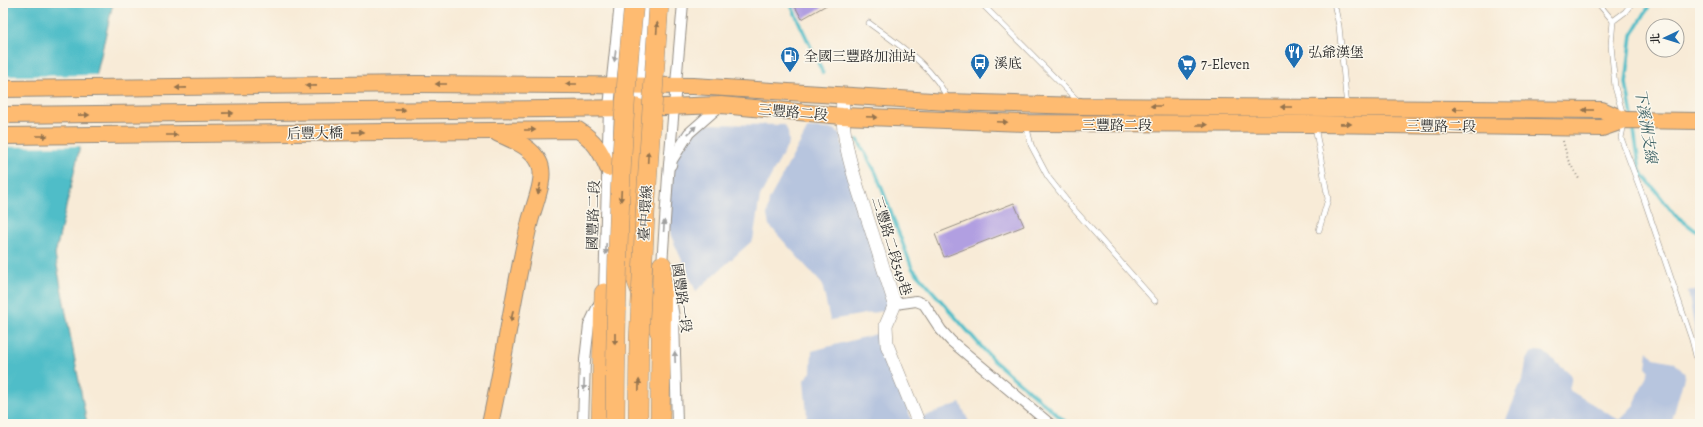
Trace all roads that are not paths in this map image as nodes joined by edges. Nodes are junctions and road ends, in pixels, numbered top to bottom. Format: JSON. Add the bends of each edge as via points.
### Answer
{"nodes":[{"id":1,"x":620,"y":3,"type":"edge"},
{"id":2,"x":634,"y":3,"type":"edge"},
{"id":3,"x":646,"y":3,"type":"edge"},
{"id":4,"x":659,"y":3,"type":"edge"},
{"id":5,"x":683,"y":3,"type":"edge"},
{"id":6,"x":981,"y":3,"type":"edge"},
{"id":7,"x":1334,"y":3,"type":"edge"},
{"id":8,"x":1598,"y":3,"type":"edge"},
{"id":9,"x":1632,"y":3,"type":"edge"},
{"id":10,"x":1613,"y":20,"type":"junction"},
{"id":11,"x":869,"y":23,"type":"dead end"},
{"id":12,"x":610,"y":86,"type":"junction"},
{"id":13,"x":639,"y":86,"type":"junction"},
{"id":14,"x":675,"y":86,"type":"junction"},
{"id":15,"x":3,"y":89,"type":"edge"},
{"id":16,"x":843,"y":95,"type":"junction"},
{"id":17,"x":948,"y":102,"type":"junction"},
{"id":18,"x":722,"y":105,"type":"junction"},
{"id":19,"x":609,"y":107,"type":"junction"},
{"id":20,"x":673,"y":107,"type":"junction"},
{"id":21,"x":637,"y":108,"type":"junction"},
{"id":22,"x":1347,"y":108,"type":"junction"},
{"id":23,"x":3,"y":115,"type":"edge"},
{"id":24,"x":1084,"y":115,"type":"junction"},
{"id":25,"x":842,"y":116,"type":"junction"},
{"id":26,"x":1314,"y":116,"type":"junction"},
{"id":27,"x":1625,"y":120,"type":"junction"},
{"id":28,"x":1700,"y":120,"type":"edge"},
{"id":29,"x":1026,"y":123,"type":"junction"},
{"id":30,"x":492,"y":131,"type":"junction"},
{"id":31,"x":3,"y":136,"type":"edge"},
{"id":32,"x":608,"y":168,"type":"junction"},
{"id":33,"x":668,"y":176,"type":"junction"},
{"id":34,"x":1319,"y":230,"type":"dead end"},
{"id":35,"x":662,"y":265,"type":"junction"},
{"id":36,"x":604,"y":293,"type":"junction"},
{"id":37,"x":1155,"y":301,"type":"dead end"},
{"id":38,"x":894,"y":304,"type":"junction"},
{"id":39,"x":660,"y":332,"type":"junction"},
{"id":40,"x":1700,"y":372,"type":"edge"},
{"id":41,"x":490,"y":424,"type":"edge"},
{"id":42,"x":583,"y":424,"type":"edge"},
{"id":43,"x":601,"y":424,"type":"edge"},
{"id":44,"x":615,"y":424,"type":"edge"},
{"id":45,"x":638,"y":424,"type":"edge"},
{"id":46,"x":660,"y":424,"type":"edge"},
{"id":47,"x":677,"y":424,"type":"edge"},
{"id":48,"x":919,"y":424,"type":"edge"},
{"id":49,"x":1050,"y":424,"type":"edge"}],
"edges":[{"from":1,"to":12,"type":"street","name":"國豐路二段","one_way":true},
{"from":2,"to":44,"type":"highway","name":"臺中環線","one_way":true,"bridge":true,"via":[[616,282]]},
{"from":3,"to":13,"type":"street"},
{"from":45,"to":4,"type":"highway","name":"臺中環線","one_way":true,"bridge":true,"via":[[645,215]]},
{"from":5,"to":14,"type":"street"},
{"from":6,"to":24,"type":"lane"},
{"from":7,"to":22,"type":"lane","via":[[1339,26]]},
{"from":8,"to":10,"type":"lane"},
{"from":9,"to":10,"type":"lane","via":[[1625,12]]},
{"from":10,"to":27,"type":"lane","via":[[1611,45],[1615,87]]},
{"from":11,"to":17,"type":"lane","via":[[924,68],[943,88]]},
{"from":12,"to":13,"type":"main road","name":"三豐路二段"},
{"from":12,"to":15,"type":"main road","one_way":true,"via":[[417,84]]},
{"from":12,"to":19,"type":"street","name":"國豐路二段"},
{"from":13,"to":14,"type":"main road","name":"三豐路二段"},
{"from":13,"to":21,"type":"street"},
{"from":14,"to":16,"type":"main road","name":"三豐路二段"},
{"from":14,"to":20,"type":"street"},
{"from":16,"to":17,"type":"main road","name":"三豐路二段"},
{"from":16,"to":25,"type":"street","name":"三豐路二段549巷"},
{"from":17,"to":24,"type":"main road","name":"三豐路二段"},
{"from":18,"to":20,"type":"main road","name":"三豐路二段"},
{"from":18,"to":25,"type":"main road","name":"三豐路二段"},
{"from":33,"to":18,"type":"street","one_way":true,"via":[[672,160],[689,133]]},
{"from":19,"to":21,"type":"main road","name":"三豐路二段"},
{"from":23,"to":19,"type":"main road","name":"后豐大橋","one_way":true},
{"from":19,"to":32,"type":"street","name":"國豐路二段"},
{"from":20,"to":21,"type":"main road","name":"三豐路二段"},
{"from":20,"to":33,"type":"street"},
{"from":21,"to":39,"type":"highway","via":[[631,265]]},
{"from":22,"to":26,"type":"main road","name":"三豐路二段"},
{"from":27,"to":22,"type":"main road","name":"三豐路二段","one_way":true,"via":[[1602,110]]},
{"from":24,"to":26,"type":"main road","name":"三豐路二段"},
{"from":24,"to":29,"type":"main road","name":"三豐路二段"},
{"from":25,"to":29,"type":"main road","name":"三豐路二段","one_way":true},
{"from":25,"to":38,"type":"street","name":"三豐路二段549巷","via":[[852,169]]},
{"from":26,"to":27,"type":"main road","name":"三豐路二段","one_way":true,"via":[[1559,128],[1602,128]]},
{"from":26,"to":34,"type":"lane","via":[[1328,198]]},
{"from":27,"to":28,"type":"main road","name":"三豐路二段"},
{"from":27,"to":40,"type":"lane","via":[[1621,138],[1690,332]]},
{"from":29,"to":37,"type":"lane","via":[[1031,145],[1048,177]]},
{"from":31,"to":30,"type":"main road","name":"后豐大橋","one_way":true},
{"from":30,"to":32,"type":"main road","name":"后豐大橋","one_way":true,"via":[[578,130],[589,137],[600,150]]},
{"from":30,"to":41,"type":"main road","one_way":true,"via":[[522,144],[539,162],[542,174]]},
{"from":32,"to":36,"type":"street","name":"國豐路二段","one_way":true},
{"from":35,"to":33,"type":"street","name":"國豐路一段","one_way":true},
{"from":35,"to":39,"type":"highway"},
{"from":47,"to":35,"type":"street","name":"國豐路一段","one_way":true,"via":[[674,318],[670,288]]},
{"from":36,"to":42,"type":"street","name":"國豐路二段","one_way":true,"via":[[589,325]]},
{"from":36,"to":43,"type":"highway"},
{"from":38,"to":48,"type":"street","name":"三豐路二段549巷","via":[[886,325],[887,345]]},
{"from":38,"to":49,"type":"street","via":[[916,301],[924,304],[951,341]]},
{"from":39,"to":46,"type":"highway"}]}
